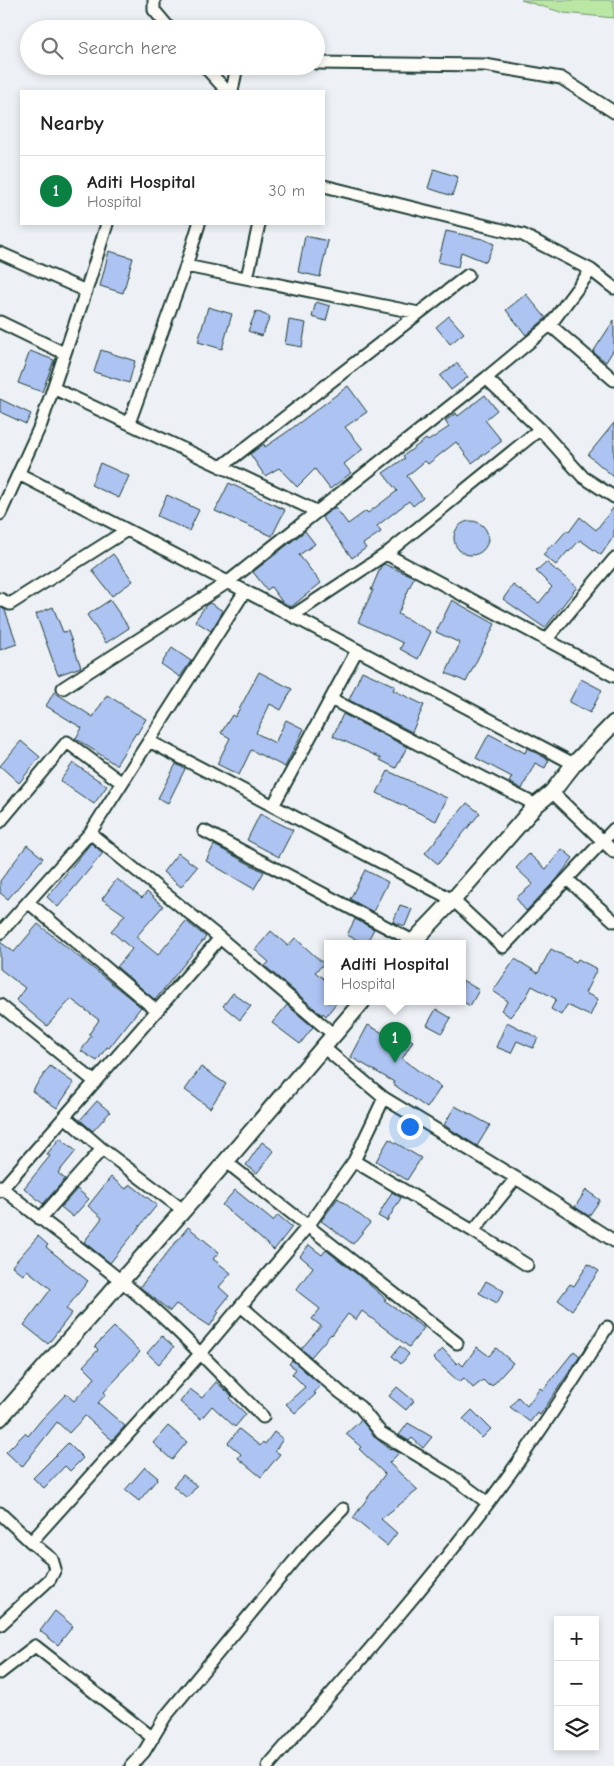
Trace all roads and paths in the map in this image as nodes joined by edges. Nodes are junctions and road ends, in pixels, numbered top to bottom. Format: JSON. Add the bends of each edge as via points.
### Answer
{"nodes":[{"id":1,"x":154,"y":0,"type":"edge"},
{"id":2,"x":162,"y":20,"type":"edge"},
{"id":3,"x":325,"y":63,"type":"edge"},
{"id":4,"x":212,"y":75,"type":"edge"},
{"id":5,"x":235,"y":75,"type":"edge"},
{"id":6,"x":226,"y":90,"type":"edge"},
{"id":7,"x":232,"y":90,"type":"edge"},
{"id":8,"x":614,"y":112,"type":"edge"},
{"id":9,"x":325,"y":186,"type":"edge"},
{"id":10,"x":107,"y":225,"type":"edge"},
{"id":11,"x":199,"y":225,"type":"edge"},
{"id":12,"x":259,"y":225,"type":"edge"},
{"id":13,"x":0,"y":253,"type":"edge"},
{"id":14,"x":186,"y":266,"type":"junction"},
{"id":15,"x":591,"y":270,"type":"junction"},
{"id":16,"x":468,"y":274,"type":"dead end"},
{"id":17,"x":247,"y":278,"type":"junction"},
{"id":18,"x":612,"y":281,"type":"edge"},
{"id":19,"x":86,"y":291,"type":"junction"},
{"id":20,"x":418,"y":313,"type":"junction"},
{"id":21,"x":0,"y":322,"type":"edge"},
{"id":22,"x":550,"y":325,"type":"junction"},
{"id":23,"x":64,"y":353,"type":"junction"},
{"id":24,"x":486,"y":378,"type":"junction"},
{"id":25,"x":614,"y":380,"type":"edge"},
{"id":26,"x":53,"y":388,"type":"junction"},
{"id":27,"x":129,"y":423,"type":"junction"},
{"id":28,"x":540,"y":429,"type":"junction"},
{"id":29,"x":222,"y":467,"type":"junction"},
{"id":30,"x":19,"y":474,"type":"junction"},
{"id":31,"x":614,"y":497,"type":"edge"},
{"id":32,"x":316,"y":512,"type":"junction"},
{"id":33,"x":0,"y":514,"type":"edge"},
{"id":34,"x":127,"y":530,"type":"junction"},
{"id":35,"x":386,"y":554,"type":"junction"},
{"id":36,"x":614,"y":559,"type":"edge"},
{"id":37,"x":228,"y":582,"type":"junction"},
{"id":38,"x":245,"y":591,"type":"junction"},
{"id":39,"x":3,"y":603,"type":"edge"},
{"id":40,"x":292,"y":616,"type":"junction"},
{"id":41,"x":546,"y":640,"type":"junction"},
{"id":42,"x":358,"y":650,"type":"junction"},
{"id":43,"x":614,"y":676,"type":"edge"},
{"id":44,"x":63,"y":688,"type":"dead end"},
{"id":45,"x":331,"y":699,"type":"junction"},
{"id":46,"x":614,"y":723,"type":"edge"},
{"id":47,"x":149,"y":741,"type":"junction"},
{"id":48,"x":574,"y":764,"type":"junction"},
{"id":49,"x":122,"y":783,"type":"junction"},
{"id":50,"x":552,"y":792,"type":"junction"},
{"id":51,"x":536,"y":805,"type":"junction"},
{"id":52,"x":273,"y":806,"type":"junction"},
{"id":53,"x":0,"y":822,"type":"edge"},
{"id":54,"x":614,"y":829,"type":"edge"},
{"id":55,"x":204,"y":830,"type":"dead end"},
{"id":56,"x":90,"y":833,"type":"junction"},
{"id":57,"x":602,"y":842,"type":"junction"},
{"id":58,"x":614,"y":852,"type":"edge"},
{"id":59,"x":567,"y":878,"type":"junction"},
{"id":60,"x":453,"y":900,"type":"junction"},
{"id":61,"x":28,"y":902,"type":"junction"},
{"id":62,"x":614,"y":921,"type":"edge"},
{"id":63,"x":0,"y":933,"type":"edge"},
{"id":64,"x":220,"y":938,"type":"junction"},
{"id":65,"x":406,"y":940,"type":"edge"},
{"id":66,"x":415,"y":940,"type":"edge"},
{"id":67,"x":0,"y":1004,"type":"edge"},
{"id":68,"x":359,"y":1005,"type":"edge"},
{"id":69,"x":157,"y":1011,"type":"junction"},
{"id":70,"x":334,"y":1035,"type":"junction"},
{"id":71,"x":323,"y":1047,"type":"junction"},
{"id":72,"x":95,"y":1082,"type":"junction"},
{"id":73,"x":384,"y":1098,"type":"junction"},
{"id":74,"x":65,"y":1116,"type":"junction"},
{"id":75,"x":102,"y":1148,"type":"junction"},
{"id":76,"x":354,"y":1161,"type":"junction"},
{"id":77,"x":225,"y":1162,"type":"junction"},
{"id":78,"x":516,"y":1178,"type":"junction"},
{"id":79,"x":1,"y":1188,"type":"edge"},
{"id":80,"x":183,"y":1210,"type":"junction"},
{"id":81,"x":40,"y":1219,"type":"junction"},
{"id":82,"x":308,"y":1226,"type":"junction"},
{"id":83,"x":473,"y":1231,"type":"junction"},
{"id":84,"x":614,"y":1241,"type":"edge"},
{"id":85,"x":527,"y":1265,"type":"dead end"},
{"id":86,"x":120,"y":1280,"type":"junction"},
{"id":87,"x":240,"y":1306,"type":"junction"},
{"id":88,"x":607,"y":1327,"type":"dead end"},
{"id":89,"x":457,"y":1343,"type":"dead end"},
{"id":90,"x":202,"y":1353,"type":"junction"},
{"id":91,"x":263,"y":1416,"type":"dead end"},
{"id":92,"x":0,"y":1418,"type":"edge"},
{"id":93,"x":488,"y":1503,"type":"junction"},
{"id":94,"x":343,"y":1509,"type":"dead end"},
{"id":95,"x":0,"y":1513,"type":"edge"},
{"id":96,"x":31,"y":1542,"type":"junction"},
{"id":97,"x":0,"y":1625,"type":"edge"},
{"id":98,"x":0,"y":1673,"type":"edge"},
{"id":99,"x":153,"y":1738,"type":"junction"},
{"id":100,"x":131,"y":1766,"type":"edge"},
{"id":101,"x":268,"y":1766,"type":"edge"}],
"edges":[{"from":1,"to":2,"type":"street","via":[[154,10]]},
{"from":3,"to":8,"type":"street","via":[[485,65],[562,78]]},
{"from":4,"to":6,"type":"street"},
{"from":5,"to":7,"type":"street"},
{"from":9,"to":15,"type":"street","via":[[523,235]]},
{"from":10,"to":19,"type":"street"},
{"from":11,"to":14,"type":"street"},
{"from":12,"to":17,"type":"street"},
{"from":13,"to":19,"type":"street"},
{"from":14,"to":17,"type":"street"},
{"from":14,"to":27,"type":"street"},
{"from":15,"to":18,"type":"street"},
{"from":15,"to":22,"type":"street"},
{"from":16,"to":20,"type":"street"},
{"from":17,"to":20,"type":"street"},
{"from":19,"to":23,"type":"street"},
{"from":20,"to":29,"type":"street"},
{"from":21,"to":23,"type":"street"},
{"from":22,"to":24,"type":"street"},
{"from":22,"to":25,"type":"street"},
{"from":23,"to":26,"type":"street"},
{"from":24,"to":28,"type":"street"},
{"from":24,"to":32,"type":"street"},
{"from":26,"to":27,"type":"street"},
{"from":26,"to":30,"type":"street"},
{"from":27,"to":29,"type":"street"},
{"from":28,"to":31,"type":"street","via":[[583,477]]},
{"from":28,"to":35,"type":"street"},
{"from":29,"to":32,"type":"street"},
{"from":30,"to":33,"type":"street"},
{"from":30,"to":34,"type":"street"},
{"from":32,"to":37,"type":"street"},
{"from":34,"to":37,"type":"street"},
{"from":34,"to":39,"type":"street"},
{"from":35,"to":40,"type":"street"},
{"from":35,"to":41,"type":"street"},
{"from":36,"to":41,"type":"street"},
{"from":37,"to":38,"type":"street"},
{"from":37,"to":44,"type":"street"},
{"from":38,"to":40,"type":"street"},
{"from":38,"to":47,"type":"street"},
{"from":40,"to":42,"type":"street"},
{"from":41,"to":43,"type":"street"},
{"from":42,"to":45,"type":"street"},
{"from":42,"to":48,"type":"street"},
{"from":45,"to":51,"type":"street"},
{"from":45,"to":52,"type":"street"},
{"from":46,"to":48,"type":"main road"},
{"from":47,"to":49,"type":"street"},
{"from":47,"to":52,"type":"street"},
{"from":48,"to":50,"type":"main road"},
{"from":49,"to":53,"type":"street","via":[[67,742]]},
{"from":49,"to":56,"type":"street"},
{"from":50,"to":51,"type":"main road"},
{"from":50,"to":57,"type":"street"},
{"from":51,"to":60,"type":"main road"},
{"from":52,"to":60,"type":"street"},
{"from":54,"to":57,"type":"street"},
{"from":55,"to":65,"type":"street"},
{"from":56,"to":61,"type":"street"},
{"from":56,"to":64,"type":"street"},
{"from":57,"to":58,"type":"street"},
{"from":57,"to":59,"type":"street"},
{"from":59,"to":60,"type":"street","via":[[503,947]]},
{"from":59,"to":62,"type":"street"},
{"from":60,"to":66,"type":"main road"},
{"from":61,"to":63,"type":"street"},
{"from":61,"to":69,"type":"street"},
{"from":64,"to":69,"type":"street"},
{"from":64,"to":70,"type":"street"},
{"from":67,"to":72,"type":"street"},
{"from":68,"to":70,"type":"main road"},
{"from":69,"to":72,"type":"street"},
{"from":70,"to":71,"type":"main road"},
{"from":71,"to":73,"type":"street"},
{"from":71,"to":77,"type":"main road"},
{"from":72,"to":74,"type":"street"},
{"from":73,"to":76,"type":"street"},
{"from":73,"to":78,"type":"street"},
{"from":74,"to":75,"type":"street"},
{"from":74,"to":79,"type":"street"},
{"from":75,"to":80,"type":"street"},
{"from":75,"to":81,"type":"street"},
{"from":76,"to":82,"type":"street"},
{"from":76,"to":83,"type":"street"},
{"from":77,"to":80,"type":"main road"},
{"from":77,"to":82,"type":"street"},
{"from":78,"to":83,"type":"street"},
{"from":78,"to":84,"type":"street"},
{"from":79,"to":81,"type":"street"},
{"from":80,"to":86,"type":"main road"},
{"from":81,"to":86,"type":"street"},
{"from":82,"to":87,"type":"street"},
{"from":82,"to":89,"type":"street"},
{"from":83,"to":85,"type":"street"},
{"from":86,"to":90,"type":"street"},
{"from":86,"to":92,"type":"main road"},
{"from":87,"to":90,"type":"street"},
{"from":87,"to":93,"type":"street","via":[[360,1407],[381,1433],[450,1474]]},
{"from":88,"to":93,"type":"street","via":[[556,1408]]},
{"from":90,"to":91,"type":"street"},
{"from":90,"to":96,"type":"street"},
{"from":93,"to":101,"type":"street","via":[[386,1630]]},
{"from":94,"to":99,"type":"street","via":[[291,1564],[165,1717]]},
{"from":95,"to":96,"type":"street"},
{"from":96,"to":97,"type":"street","via":[[52,1559],[55,1569],[50,1579]]},
{"from":98,"to":99,"type":"street","via":[[35,1646]]},
{"from":99,"to":100,"type":"street"}]}
